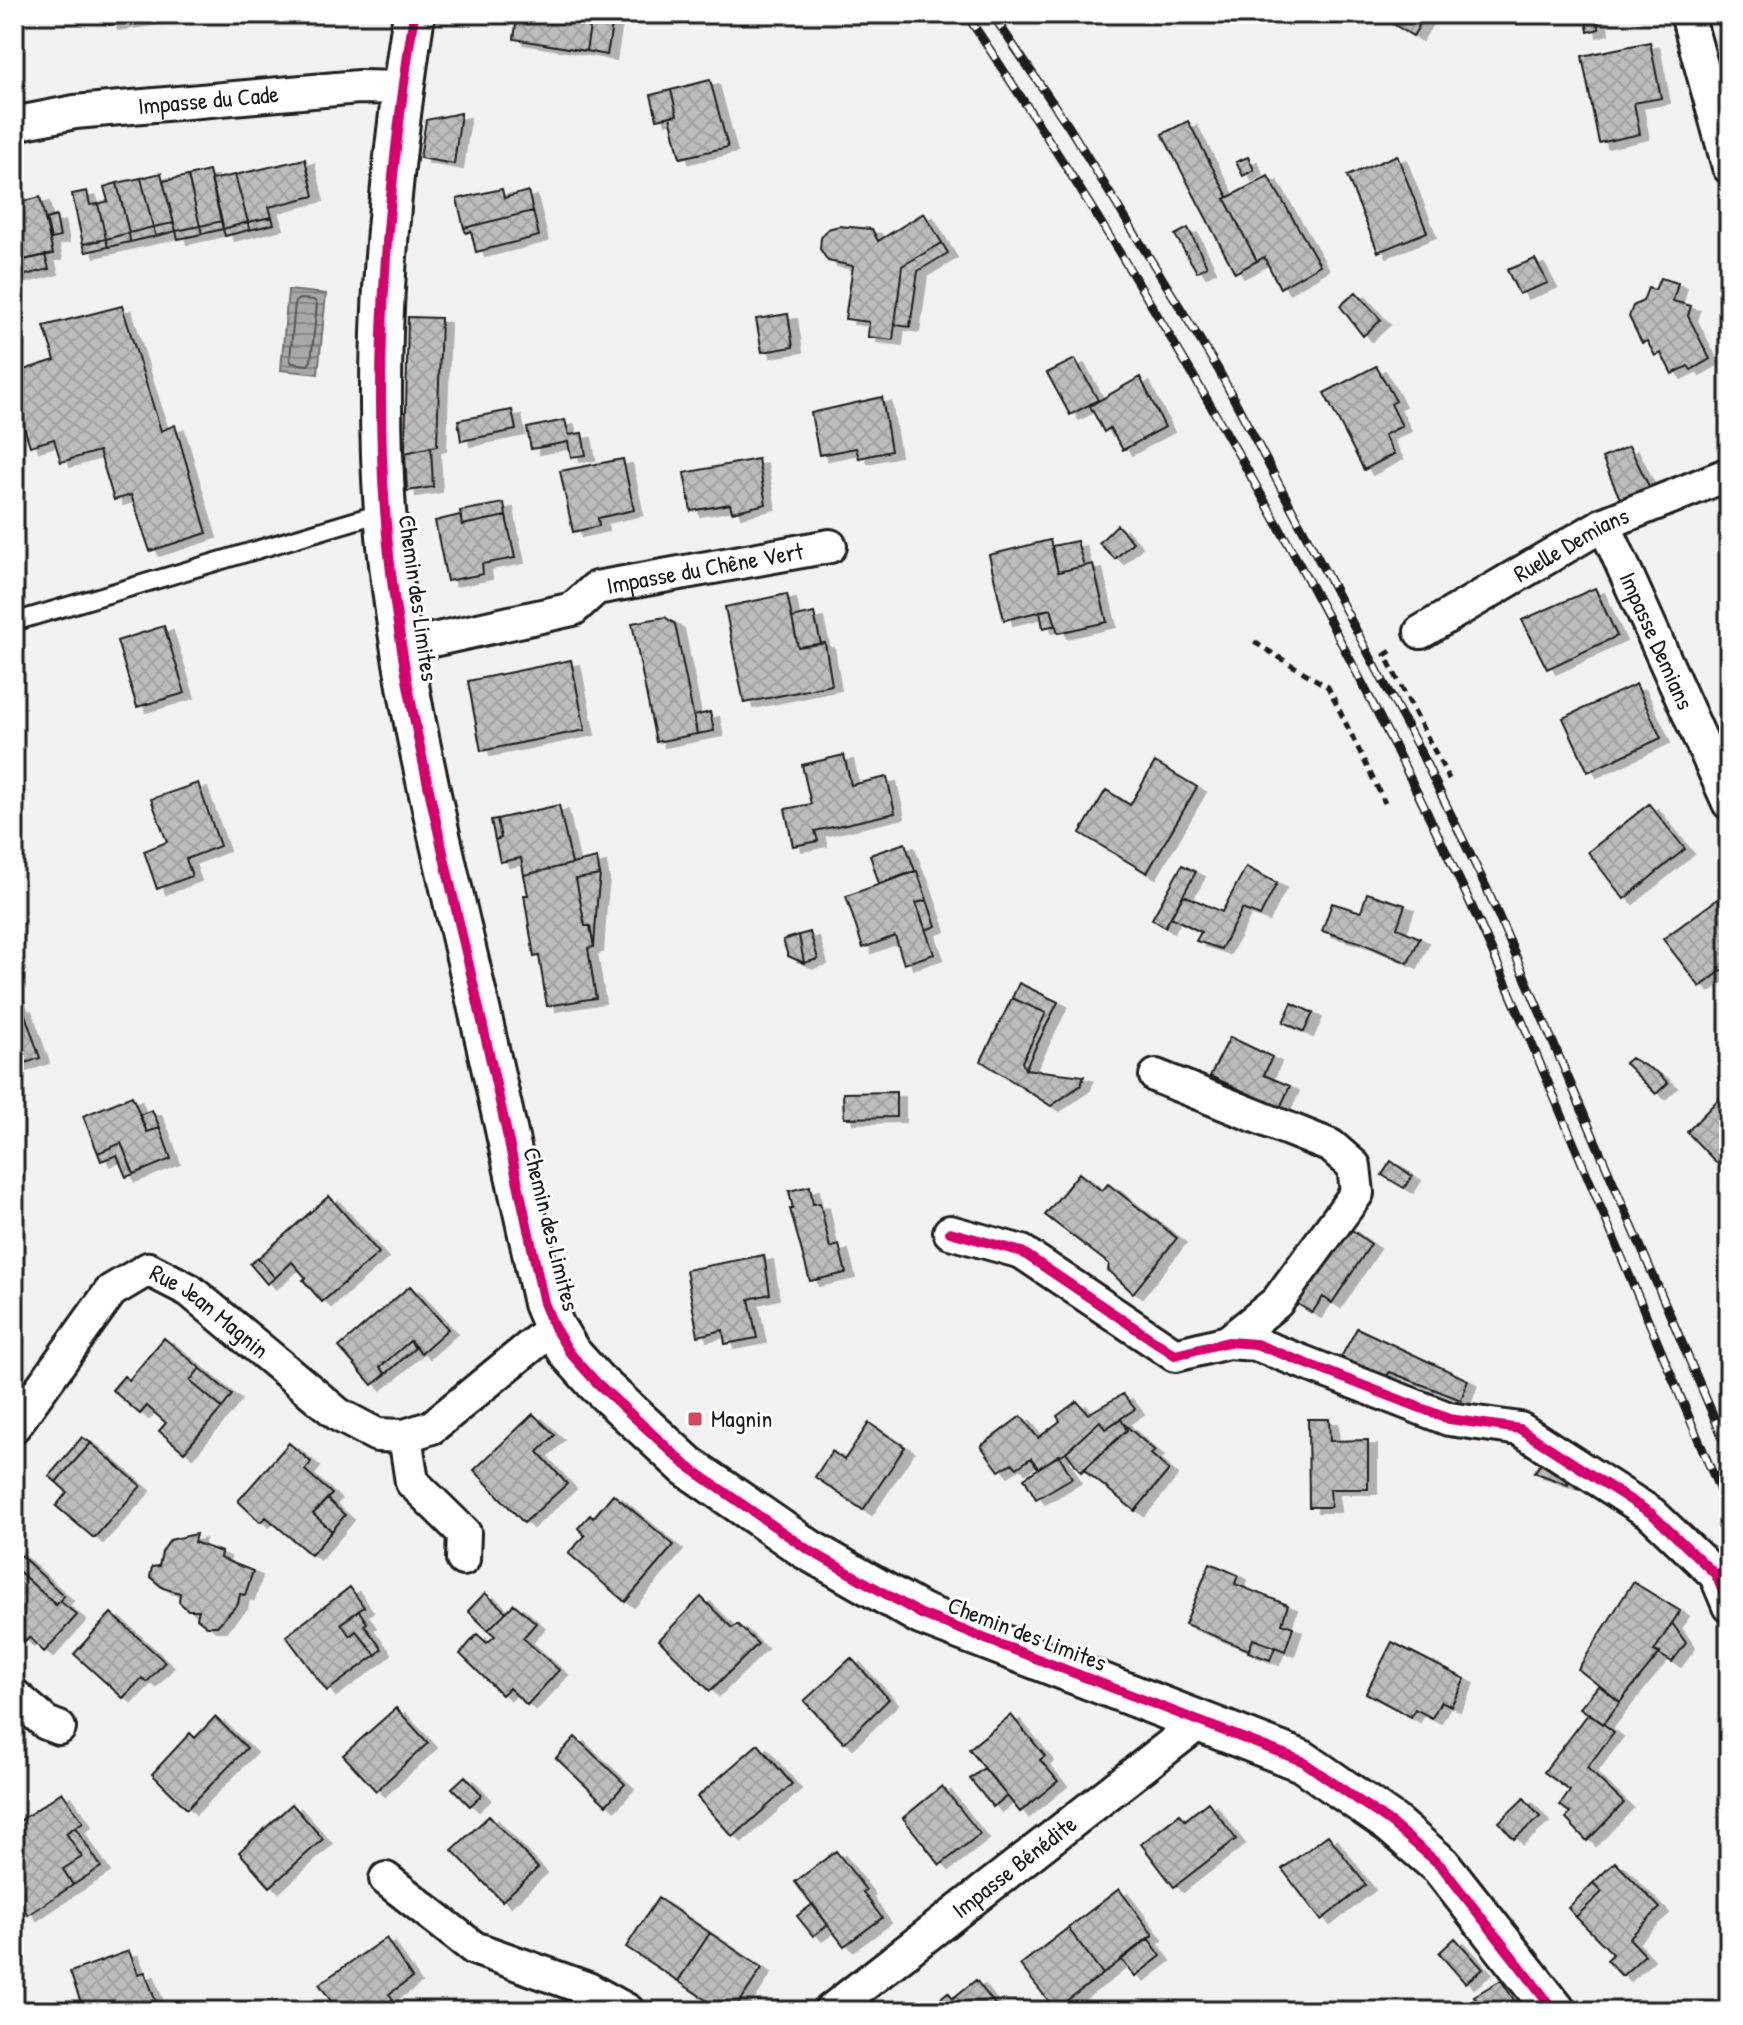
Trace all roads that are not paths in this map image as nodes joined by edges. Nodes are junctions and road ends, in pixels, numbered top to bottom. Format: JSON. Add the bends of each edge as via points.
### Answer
{"nodes":[{"id":1,"x":414,"y":14,"type":"edge"},
{"id":2,"x":1687,"y":14,"type":"edge"},
{"id":3,"x":403,"y":88,"type":"junction"},
{"id":4,"x":14,"y":124,"type":"edge"},
{"id":5,"x":1729,"y":167,"type":"edge"},
{"id":6,"x":1729,"y":474,"type":"edge"},
{"id":7,"x":385,"y":512,"type":"junction"},
{"id":8,"x":1604,"y":524,"type":"junction"},
{"id":9,"x":830,"y":546,"type":"dead end"},
{"id":10,"x":14,"y":622,"type":"edge"},
{"id":11,"x":1421,"y":632,"type":"road end"},
{"id":12,"x":401,"y":647,"type":"junction"},
{"id":13,"x":1729,"y":803,"type":"edge"},
{"id":14,"x":1156,"y":1076,"type":"dead end"},
{"id":15,"x":950,"y":1232,"type":"dead end"},
{"id":16,"x":554,"y":1327,"type":"junction"},
{"id":17,"x":1228,"y":1342,"type":"junction"},
{"id":18,"x":14,"y":1426,"type":"edge"},
{"id":19,"x":405,"y":1436,"type":"junction"},
{"id":20,"x":463,"y":1559,"type":"dead end"},
{"id":21,"x":1729,"y":1606,"type":"edge"},
{"id":22,"x":14,"y":1695,"type":"edge"},
{"id":23,"x":1200,"y":1722,"type":"junction"},
{"id":24,"x":59,"y":1728,"type":"dead end"},
{"id":25,"x":386,"y":1879,"type":"dead end"},
{"id":26,"x":628,"y":2011,"type":"edge"},
{"id":27,"x":830,"y":2011,"type":"edge"},
{"id":28,"x":1555,"y":2011,"type":"edge"}],
"edges":[{"from":1,"to":3,"type":"street","name":"Chemin des Limites"},
{"from":2,"to":5,"type":"street"},
{"from":3,"to":4,"type":"street","name":"Impasse du Cade","via":[[359,87],[75,112]]},
{"from":3,"to":7,"type":"street","name":"Chemin des Limites","via":[[383,351]]},
{"from":6,"to":8,"type":"street","name":"Ruelle Demians"},
{"from":7,"to":10,"type":"lane"},
{"from":7,"to":12,"type":"street","name":"Chemin des Limites"},
{"from":8,"to":11,"type":"street","name":"Ruelle Demians"},
{"from":8,"to":13,"type":"street","name":"Impasse Demians"},
{"from":9,"to":12,"type":"street","name":"Impasse du Chêne Vert","via":[[596,588],[573,609]]},
{"from":12,"to":16,"type":"street","name":"Chemin des Limites","via":[[544,1303]]},
{"from":14,"to":17,"type":"street","via":[[1331,1146],[1354,1166],[1357,1193],[1277,1302]]},
{"from":15,"to":17,"type":"street","via":[[1022,1252],[1175,1355]]},
{"from":16,"to":19,"type":"street","via":[[432,1427]]},
{"from":16,"to":23,"type":"street","name":"Chemin des Limites","via":[[596,1382],[687,1466],[807,1549],[921,1614]]},
{"from":17,"to":21,"type":"street","via":[[1256,1344],[1449,1419],[1520,1429],[1652,1514],[1716,1575]]},
{"from":18,"to":19,"type":"street","name":"Rue Jean Magnin","via":[[111,1291],[148,1269],[189,1290],[339,1415],[377,1435]]},
{"from":19,"to":20,"type":"street","via":[[412,1482],[464,1533]]},
{"from":22,"to":24,"type":"street"},
{"from":23,"to":27,"type":"street","name":"Impasse Bénédite"},
{"from":23,"to":28,"type":"street","name":"Chemin des Limites","via":[[1302,1761],[1391,1823],[1441,1866]]},
{"from":25,"to":26,"type":"street","via":[[474,1948],[588,1989]]}]}
